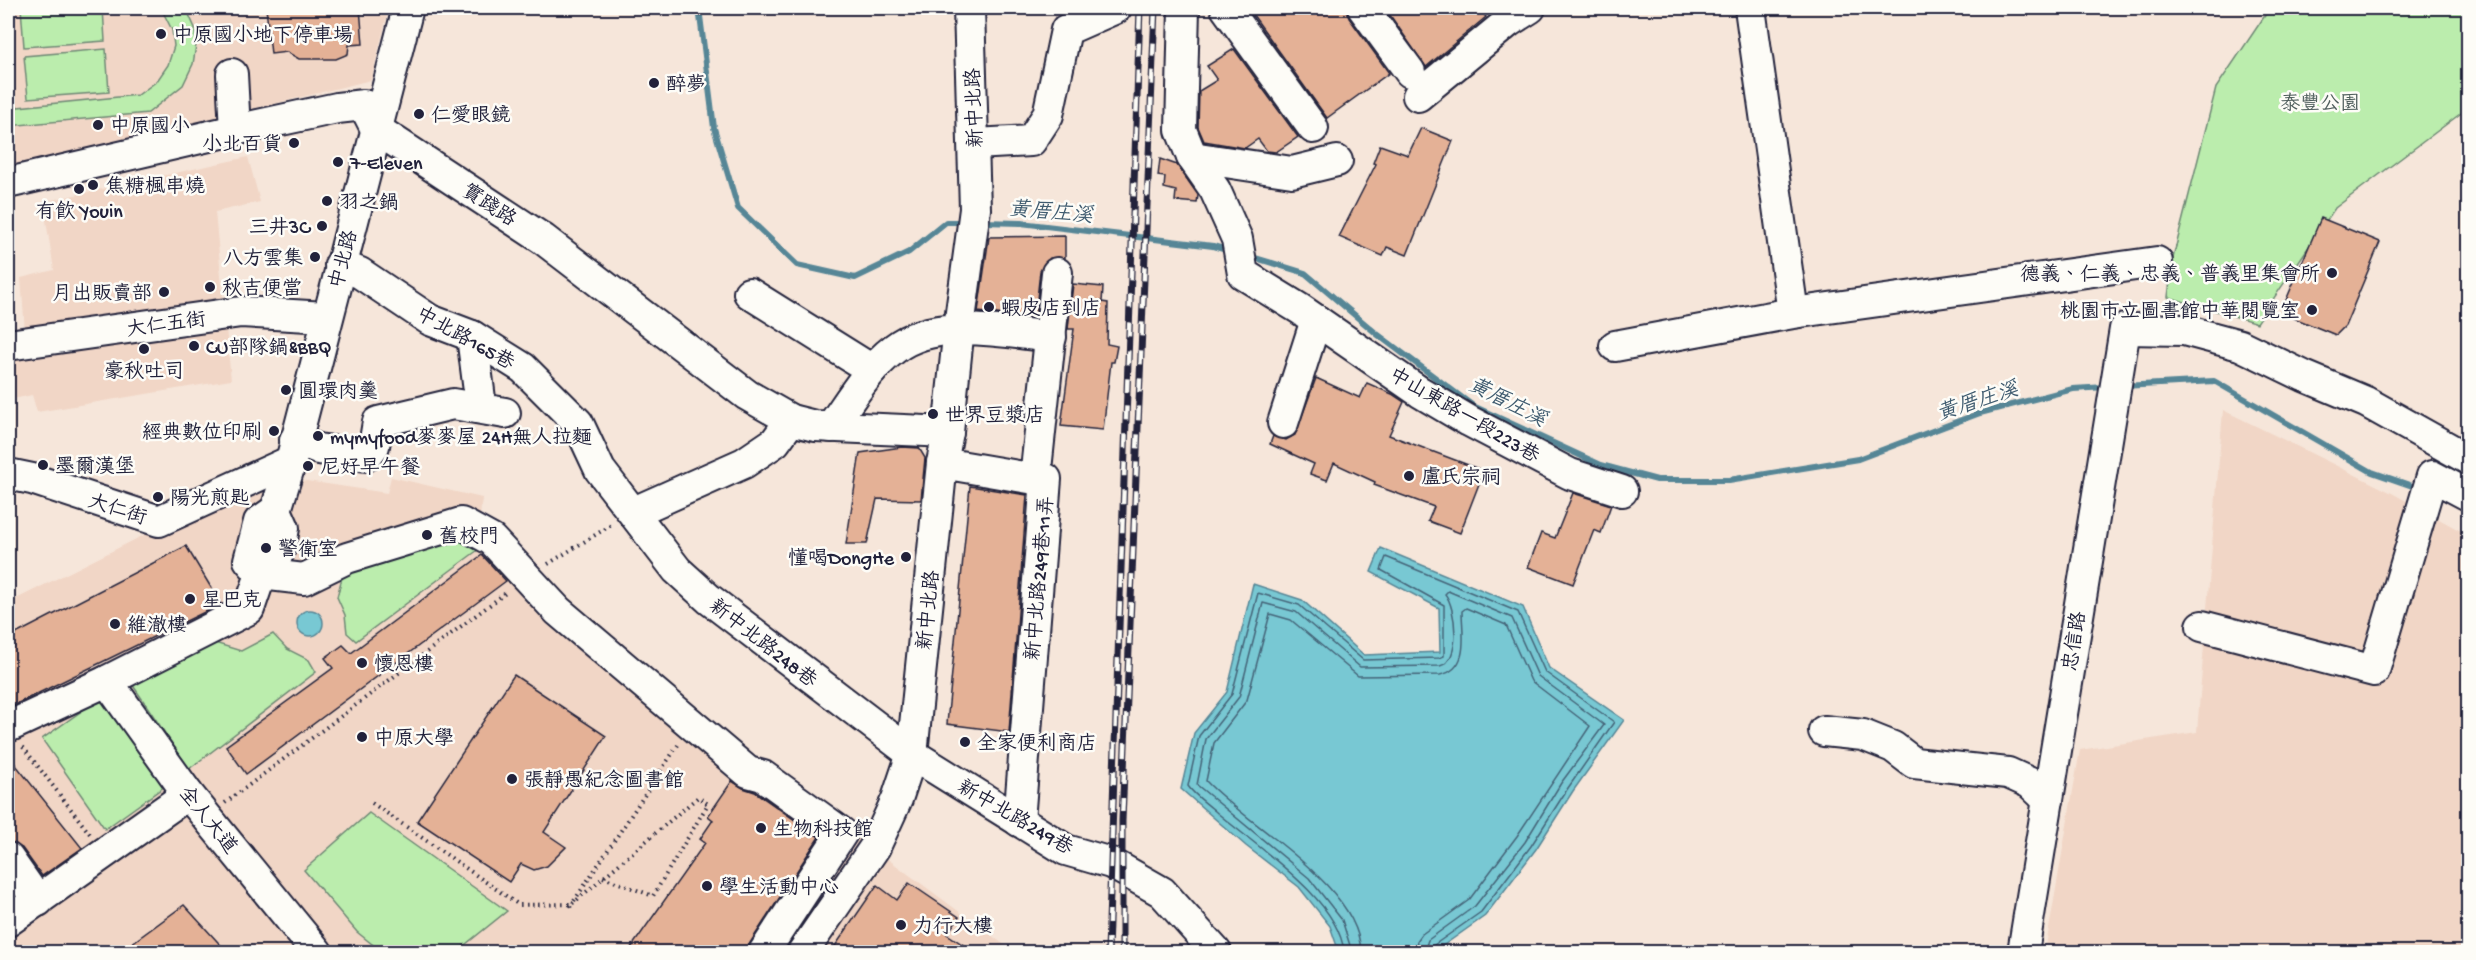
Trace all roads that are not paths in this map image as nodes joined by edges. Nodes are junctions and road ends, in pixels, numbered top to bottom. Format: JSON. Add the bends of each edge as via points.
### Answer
{"nodes":[{"id":1,"x":408,"y":8,"type":"edge"},
{"id":2,"x":969,"y":8,"type":"edge"},
{"id":3,"x":1116,"y":8,"type":"edge"},
{"id":4,"x":1184,"y":8,"type":"edge"},
{"id":5,"x":1226,"y":8,"type":"edge"},
{"id":6,"x":1363,"y":8,"type":"edge"},
{"id":7,"x":1750,"y":8,"type":"edge"},
{"id":8,"x":1511,"y":12,"type":"edge"},
{"id":9,"x":232,"y":74,"type":"dead end"},
{"id":10,"x":1314,"y":128,"type":"dead end"},
{"id":11,"x":376,"y":129,"type":"junction"},
{"id":12,"x":235,"y":130,"type":"junction"},
{"id":13,"x":975,"y":144,"type":"junction"},
{"id":14,"x":1192,"y":157,"type":"junction"},
{"id":15,"x":1337,"y":161,"type":"dead end"},
{"id":16,"x":8,"y":183,"type":"edge"},
{"id":17,"x":2157,"y":262,"type":"dead end"},
{"id":18,"x":340,"y":265,"type":"junction"},
{"id":19,"x":1057,"y":273,"type":"dead end"},
{"id":20,"x":749,"y":293,"type":"dead end"},
{"id":21,"x":1793,"y":313,"type":"junction"},
{"id":22,"x":326,"y":317,"type":"junction"},
{"id":23,"x":1316,"y":320,"type":"junction"},
{"id":24,"x":959,"y":327,"type":"junction"},
{"id":25,"x":472,"y":336,"type":"junction"},
{"id":26,"x":1051,"y":337,"type":"junction"},
{"id":27,"x":8,"y":345,"type":"edge"},
{"id":28,"x":1615,"y":346,"type":"dead end"},
{"id":29,"x":872,"y":370,"type":"junction"},
{"id":30,"x":791,"y":420,"type":"junction"},
{"id":31,"x":1283,"y":423,"type":"dead end"},
{"id":32,"x":831,"y":426,"type":"junction"},
{"id":33,"x":948,"y":432,"type":"junction"},
{"id":34,"x":293,"y":451,"type":"junction"},
{"id":35,"x":2469,"y":459,"type":"edge"},
{"id":36,"x":942,"y":463,"type":"junction"},
{"id":37,"x":8,"y":474,"type":"edge"},
{"id":38,"x":1035,"y":479,"type":"junction"},
{"id":39,"x":1622,"y":491,"type":"dead end"},
{"id":40,"x":2469,"y":495,"type":"edge"},
{"id":41,"x":634,"y":512,"type":"junction"},
{"id":42,"x":261,"y":574,"type":"junction"},
{"id":43,"x":2202,"y":626,"type":"dead end"},
{"id":44,"x":107,"y":681,"type":"junction"},
{"id":45,"x":8,"y":727,"type":"edge"},
{"id":46,"x":1824,"y":731,"type":"dead end"},
{"id":47,"x":912,"y":754,"type":"junction"},
{"id":48,"x":188,"y":794,"type":"junction"},
{"id":49,"x":2048,"y":800,"type":"junction"},
{"id":50,"x":1019,"y":821,"type":"junction"},
{"id":51,"x":8,"y":858,"type":"edge"},
{"id":52,"x":38,"y":901,"type":"junction"},
{"id":53,"x":8,"y":921,"type":"edge"},
{"id":54,"x":317,"y":952,"type":"edge"},
{"id":55,"x":764,"y":952,"type":"edge"},
{"id":56,"x":803,"y":952,"type":"edge"},
{"id":57,"x":1216,"y":952,"type":"edge"},
{"id":58,"x":2023,"y":952,"type":"edge"}],
"edges":[{"from":1,"to":11,"type":"street","name":"中北路"},
{"from":2,"to":13,"type":"street","name":"新中北路"},
{"from":3,"to":13,"type":"street","via":[[1066,30],[1048,115],[1032,141]]},
{"from":4,"to":14,"type":"street","name":"中山東路一段223巷","via":[[1181,130]]},
{"from":5,"to":10,"type":"street"},
{"from":6,"to":8,"type":"street","via":[[1414,84]]},
{"from":7,"to":21,"type":"street"},
{"from":9,"to":12,"type":"street"},
{"from":11,"to":12,"type":"street","name":"實踐路","via":[[363,105]]},
{"from":11,"to":18,"type":"street","name":"中北路"},
{"from":11,"to":30,"type":"street","name":"實踐路","via":[[543,239],[747,395]]},
{"from":12,"to":16,"type":"street","name":"實踐路"},
{"from":13,"to":24,"type":"street","name":"新中北路","via":[[975,209]]},
{"from":14,"to":15,"type":"street","via":[[1292,171]]},
{"from":14,"to":23,"type":"street","name":"中山東路一段223巷","via":[[1215,190],[1237,239],[1243,274]]},
{"from":17,"to":21,"type":"street"},
{"from":18,"to":22,"type":"street","name":"中北路"},
{"from":18,"to":25,"type":"street","name":"中北路165巷","via":[[360,273],[430,320]]},
{"from":19,"to":26,"type":"street","name":"新中北路249巷11弄"},
{"from":20,"to":29,"type":"street"},
{"from":21,"to":28,"type":"street"},
{"from":22,"to":27,"type":"street","name":"大仁五街","via":[[241,312]]},
{"from":22,"to":34,"type":"street","name":"中北路"},
{"from":23,"to":31,"type":"street"},
{"from":23,"to":39,"type":"street","name":"中山東路一段223巷","via":[[1469,421],[1570,474]]},
{"from":24,"to":26,"type":"street"},
{"from":24,"to":29,"type":"street","via":[[896,347]]},
{"from":24,"to":33,"type":"street","name":"新中北路"},
{"from":25,"to":34,"type":"street","via":[[493,410],[453,404],[378,422],[374,446],[366,456],[318,449]]},
{"from":25,"to":41,"type":"street","name":"中北路165巷","via":[[523,368],[578,423],[600,470]]},
{"from":26,"to":38,"type":"street","name":"新中北路249巷11弄"},
{"from":29,"to":32,"type":"street"},
{"from":30,"to":32,"type":"street","name":"實踐路"},
{"from":30,"to":41,"type":"street","via":[[775,442],[744,463]]},
{"from":32,"to":33,"type":"street","name":"實踐路"},
{"from":33,"to":36,"type":"street","name":"新中北路"},
{"from":34,"to":37,"type":"street","name":"大仁街","via":[[159,521]]},
{"from":34,"to":42,"type":"street","name":"中北路","via":[[276,510],[259,522],[249,561]]},
{"from":35,"to":49,"type":"street","name":"忠信路","via":[[2366,402],[2240,345],[2184,330],[2125,329]]},
{"from":36,"to":38,"type":"street"},
{"from":36,"to":47,"type":"street","name":"新中北路"},
{"from":38,"to":50,"type":"street","name":"新中北路249巷11弄","via":[[1046,479]]},
{"from":40,"to":43,"type":"street","via":[[2432,476],[2374,671]]},
{"from":41,"to":47,"type":"street","name":"新中北路248巷","via":[[677,570],[709,599]]},
{"from":42,"to":44,"type":"street","via":[[249,609]]},
{"from":42,"to":55,"type":"street","via":[[304,579],[347,558],[461,523],[492,540],[558,611],[748,772],[763,776],[842,833]]},
{"from":44,"to":45,"type":"street"},
{"from":44,"to":48,"type":"street","name":"全人大道"},
{"from":46,"to":49,"type":"street","via":[[1863,735],[1893,747],[1914,763],[2008,773],[2030,783]]},
{"from":47,"to":50,"type":"street","name":"新中北路249巷"},
{"from":47,"to":56,"type":"street","name":"新中北路","via":[[875,847]]},
{"from":48,"to":52,"type":"street"},
{"from":48,"to":54,"type":"street","name":"全人大道"},
{"from":49,"to":58,"type":"street","name":"忠信路"},
{"from":50,"to":57,"type":"street","name":"新中北路249巷","via":[[1066,850],[1111,863],[1162,892]]},
{"from":51,"to":52,"type":"street"},
{"from":52,"to":53,"type":"street"}]}
